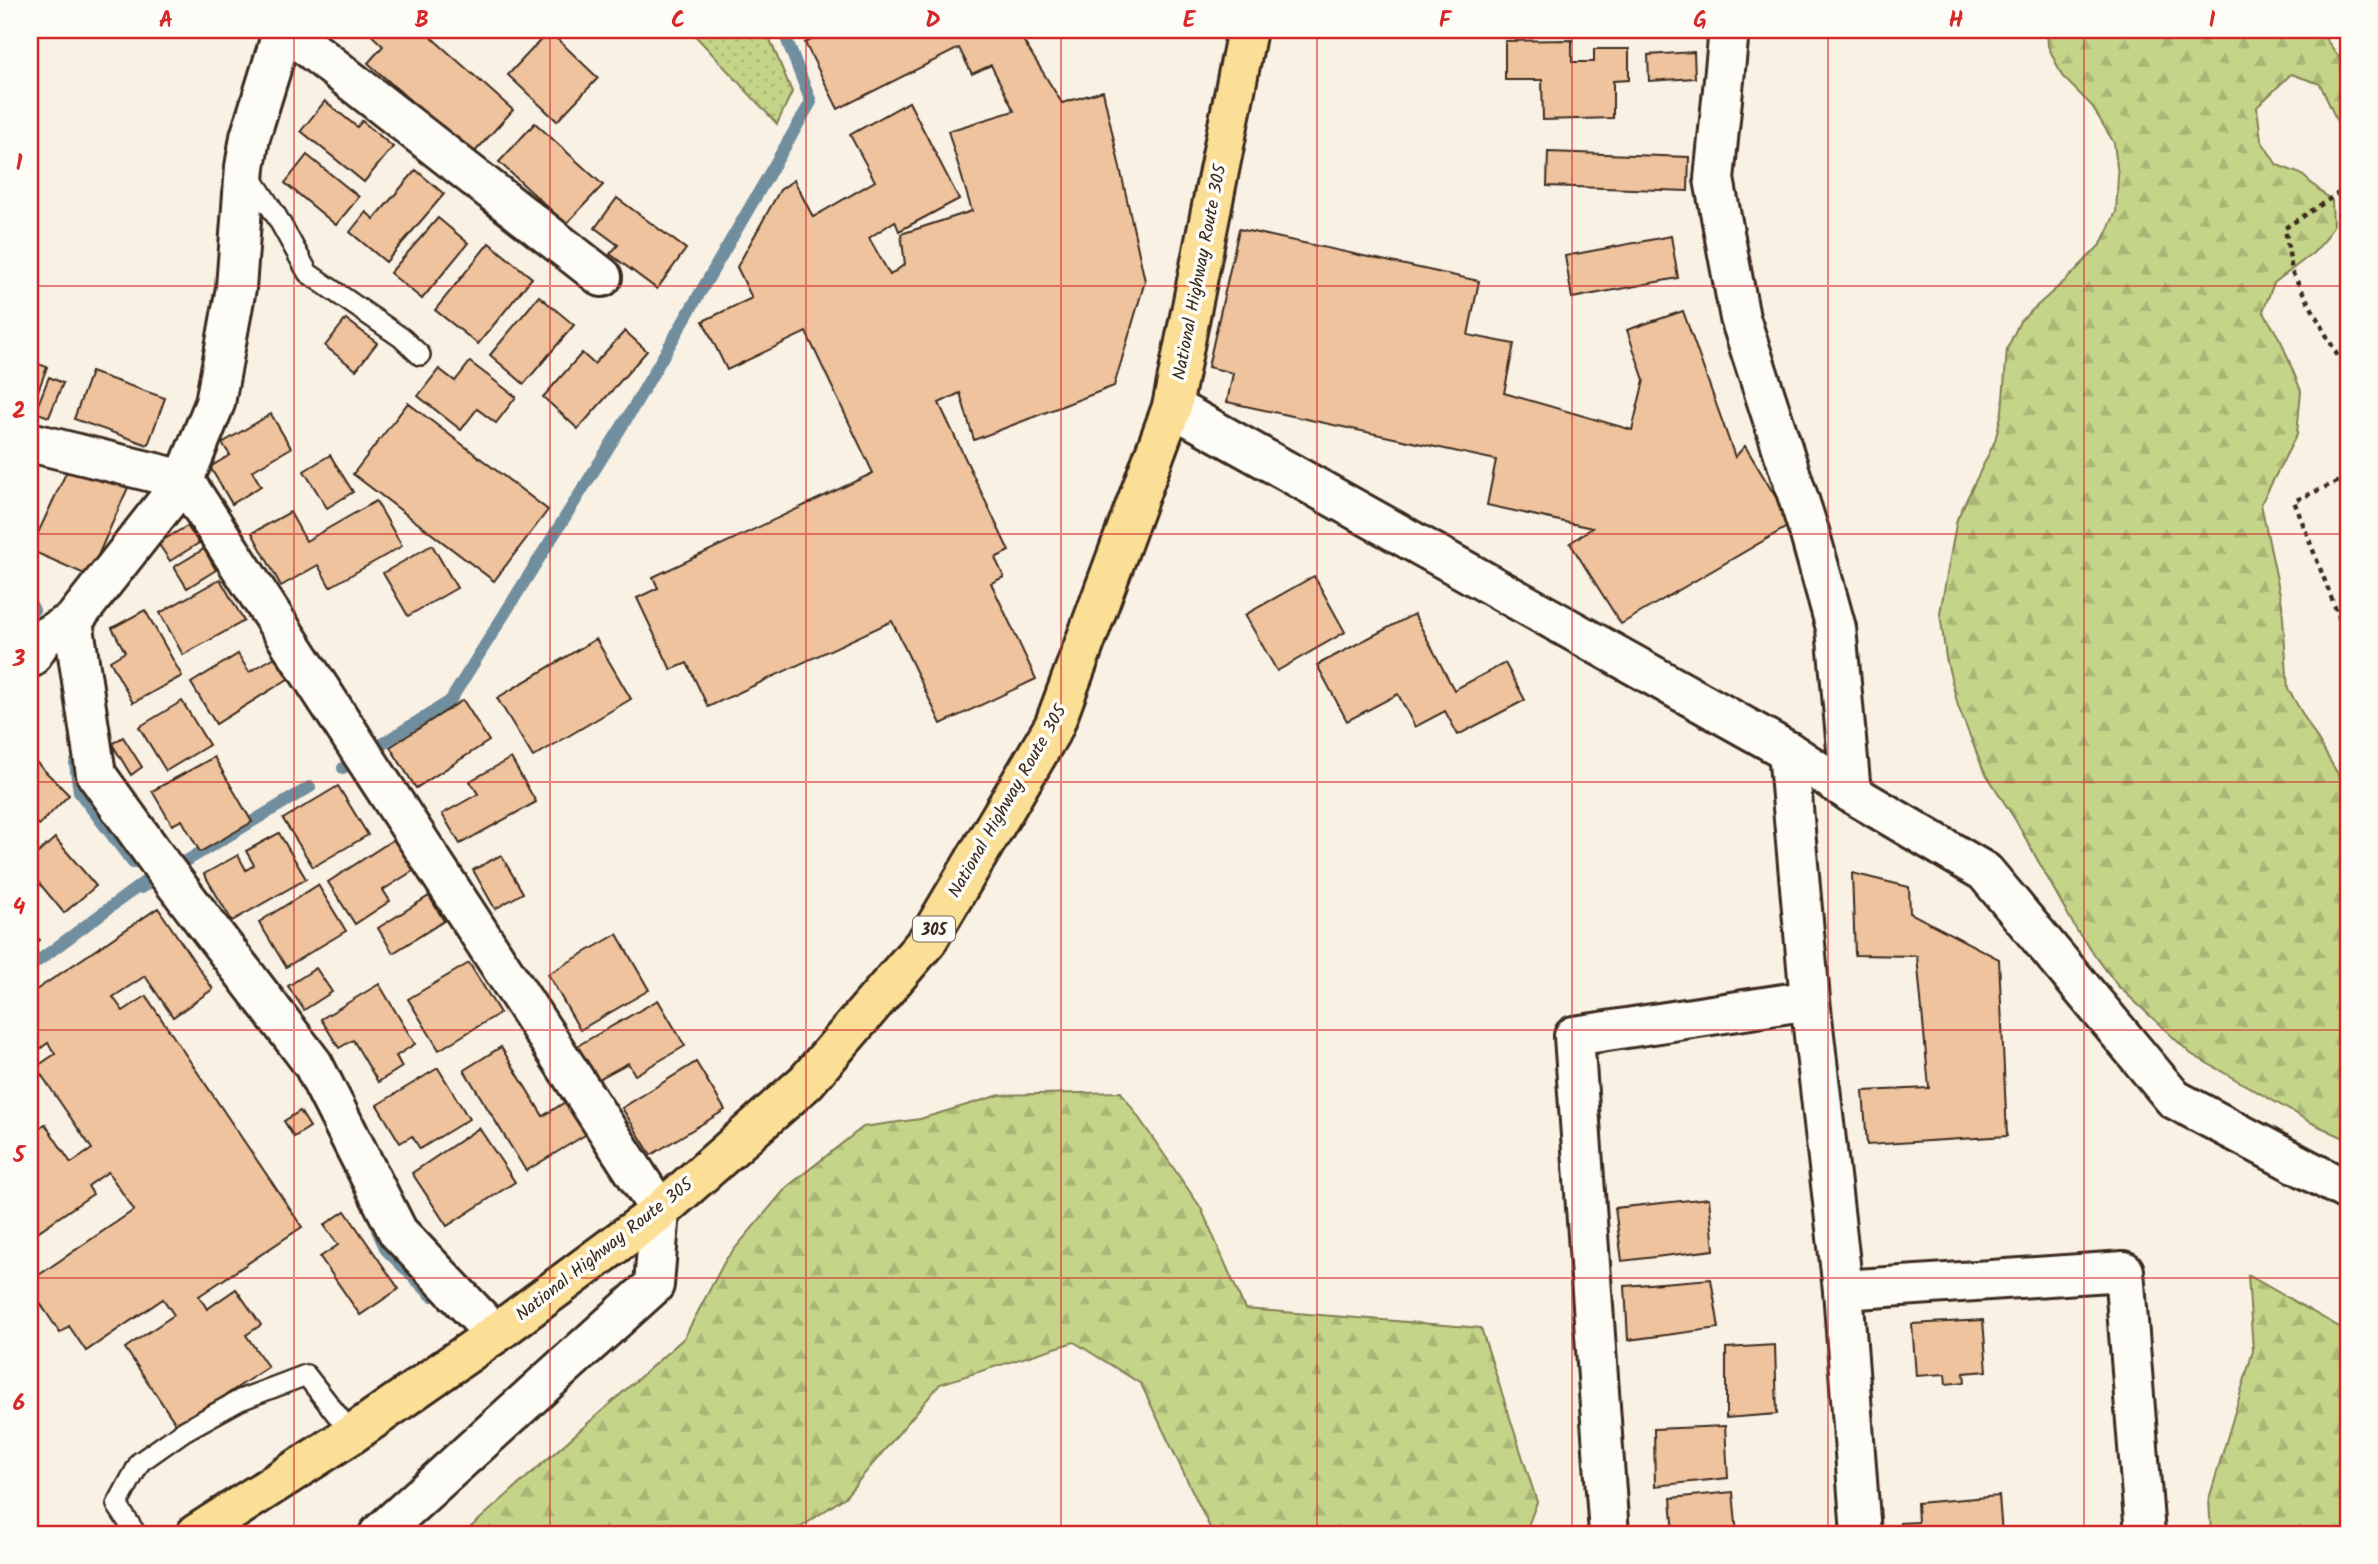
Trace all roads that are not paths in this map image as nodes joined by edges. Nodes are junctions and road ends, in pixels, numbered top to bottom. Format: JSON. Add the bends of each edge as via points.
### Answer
{"nodes":[{"id":1,"x":285,"y":30,"type":"edge"},
{"id":2,"x":1247,"y":30,"type":"edge"},
{"id":3,"x":1729,"y":30,"type":"edge"},
{"id":4,"x":245,"y":167,"type":"junction"},
{"id":5,"x":602,"y":277,"type":"dead end"},
{"id":6,"x":420,"y":355,"type":"dead end"},
{"id":7,"x":1172,"y":407,"type":"junction"},
{"id":8,"x":30,"y":442,"type":"edge"},
{"id":9,"x":184,"y":480,"type":"junction"},
{"id":10,"x":73,"y":621,"type":"junction"},
{"id":11,"x":30,"y":658,"type":"edge"},
{"id":12,"x":1788,"y":751,"type":"junction"},
{"id":13,"x":1852,"y":793,"type":"junction"},
{"id":14,"x":1810,"y":1000,"type":"junction"},
{"id":15,"x":2348,"y":1191,"type":"edge"},
{"id":16,"x":660,"y":1211,"type":"junction"},
{"id":17,"x":1843,"y":1290,"type":"junction"},
{"id":18,"x":495,"y":1334,"type":"junction"},
{"id":19,"x":352,"y":1434,"type":"junction"},
{"id":20,"x":136,"y":1534,"type":"edge"},
{"id":21,"x":196,"y":1534,"type":"edge"},
{"id":22,"x":379,"y":1534,"type":"edge"},
{"id":23,"x":1609,"y":1534,"type":"edge"},
{"id":24,"x":1861,"y":1534,"type":"edge"},
{"id":25,"x":2145,"y":1534,"type":"edge"}],
"edges":[{"from":1,"to":4,"type":"street","via":[[250,137]]},
{"from":1,"to":5,"type":"street"},
{"from":2,"to":7,"type":"highway","name":"National Highway Route 305","number":"305"},
{"from":3,"to":13,"type":"street","via":[[1714,179],[1740,318],[1836,628]]},
{"from":4,"to":6,"type":"lane","via":[[307,273]]},
{"from":4,"to":9,"type":"street","via":[[236,288],[215,403]]},
{"from":7,"to":12,"type":"street"},
{"from":7,"to":16,"type":"highway","name":"National Highway Route 305","number":"305","via":[[1054,726],[927,940],[806,1082]]},
{"from":8,"to":9,"type":"street"},
{"from":9,"to":10,"type":"street"},
{"from":9,"to":16,"type":"street"},
{"from":10,"to":11,"type":"street","via":[[43,638]]},
{"from":10,"to":18,"type":"street","via":[[96,774],[313,1064],[398,1232]]},
{"from":12,"to":13,"type":"street"},
{"from":12,"to":14,"type":"street"},
{"from":13,"to":15,"type":"street","via":[[1985,872],[2174,1098]]},
{"from":14,"to":17,"type":"street"},
{"from":14,"to":23,"type":"street","via":[[1574,1036]]},
{"from":16,"to":18,"type":"highway","name":"National Highway Route 305","number":"305"},
{"from":16,"to":22,"type":"street","via":[[654,1285]]},
{"from":17,"to":24,"type":"street"},
{"from":17,"to":25,"type":"street","via":[[2124,1271]]},
{"from":18,"to":19,"type":"highway","name":"National Highway Route 305","number":"305"},
{"from":19,"to":20,"type":"lane","via":[[306,1375],[240,1400],[141,1462],[117,1506]]},
{"from":19,"to":21,"type":"highway","name":"National Highway Route 305","number":"305"}]}
